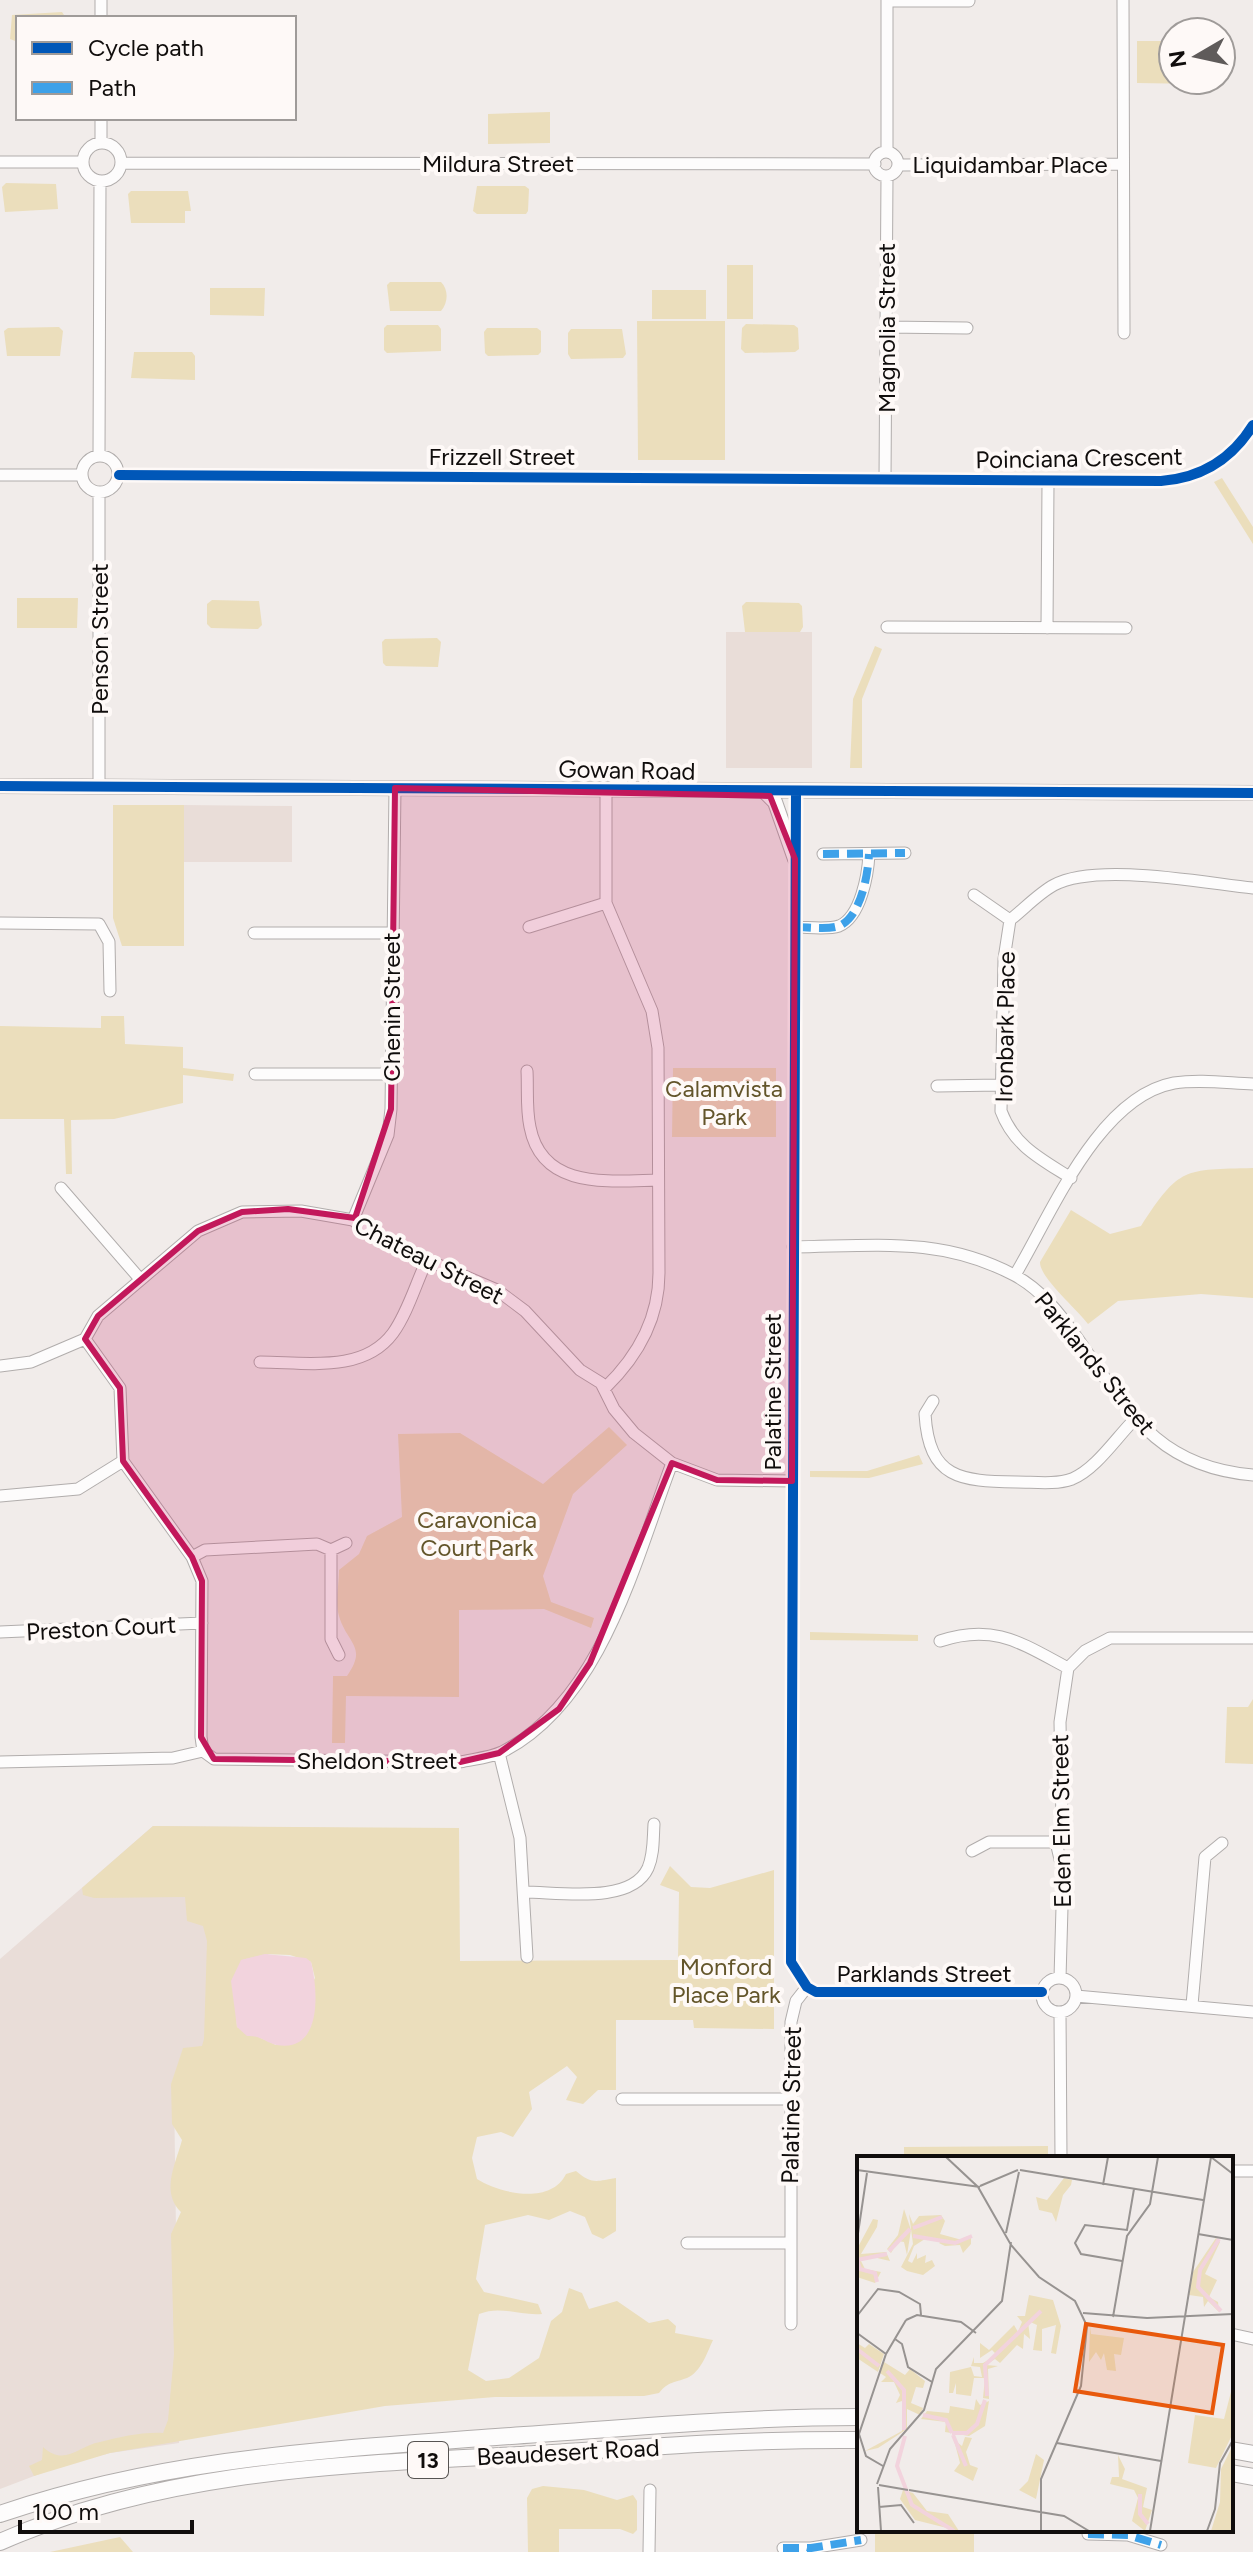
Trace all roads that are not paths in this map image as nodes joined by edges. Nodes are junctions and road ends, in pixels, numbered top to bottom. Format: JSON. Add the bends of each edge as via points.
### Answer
{"nodes":[{"id":1,"x":1123,"y":0,"type":"edge"},
{"id":2,"x":887,"y":1,"type":"edge"},
{"id":3,"x":969,"y":1,"type":"edge"},
{"id":4,"x":101,"y":120,"type":"edge"},
{"id":5,"x":101,"y":142,"type":"junction"},
{"id":6,"x":887,"y":152,"type":"junction"},
{"id":7,"x":0,"y":162,"type":"edge"},
{"id":8,"x":83,"y":162,"type":"junction"},
{"id":9,"x":121,"y":163,"type":"junction"},
{"id":10,"x":875,"y":164,"type":"junction"},
{"id":11,"x":1121,"y":164,"type":"junction"},
{"id":12,"x":898,"y":165,"type":"junction"},
{"id":13,"x":887,"y":176,"type":"junction"},
{"id":14,"x":100,"y":181,"type":"junction"},
{"id":15,"x":886,"y":327,"type":"junction"},
{"id":16,"x":967,"y":328,"type":"dead end"},
{"id":17,"x":1124,"y":333,"type":"dead end"},
{"id":18,"x":1253,"y":425,"type":"edge"},
{"id":19,"x":99,"y":456,"type":"junction"},
{"id":20,"x":0,"y":475,"type":"edge"},
{"id":21,"x":82,"y":475,"type":"junction"},
{"id":22,"x":119,"y":475,"type":"junction"},
{"id":23,"x":885,"y":480,"type":"junction"},
{"id":24,"x":1048,"y":483,"type":"junction"},
{"id":25,"x":99,"y":493,"type":"junction"},
{"id":26,"x":887,"y":627,"type":"dead end"},
{"id":27,"x":1047,"y":628,"type":"junction"},
{"id":28,"x":1126,"y":628,"type":"dead end"},
{"id":29,"x":99,"y":785,"type":"junction"},
{"id":30,"x":0,"y":786,"type":"edge"},
{"id":31,"x":395,"y":788,"type":"junction"},
{"id":32,"x":606,"y":788,"type":"junction"},
{"id":33,"x":796,"y":792,"type":"junction"},
{"id":34,"x":766,"y":793,"type":"junction"},
{"id":35,"x":1253,"y":793,"type":"edge"},
{"id":36,"x":905,"y":853,"type":"dead end"},
{"id":37,"x":823,"y":854,"type":"dead end"},
{"id":38,"x":869,"y":854,"type":"junction"},
{"id":39,"x":795,"y":859,"type":"junction"},
{"id":40,"x":1253,"y":888,"type":"edge"},
{"id":41,"x":974,"y":895,"type":"dead end"},
{"id":42,"x":606,"y":903,"type":"junction"},
{"id":43,"x":1010,"y":920,"type":"junction"},
{"id":44,"x":0,"y":923,"type":"edge"},
{"id":45,"x":529,"y":927,"type":"dead end"},
{"id":46,"x":795,"y":927,"type":"junction"},
{"id":47,"x":254,"y":933,"type":"dead end"},
{"id":48,"x":391,"y":933,"type":"junction"},
{"id":49,"x":110,"y":991,"type":"dead end"},
{"id":50,"x":527,"y":1071,"type":"dead end"},
{"id":51,"x":255,"y":1074,"type":"dead end"},
{"id":52,"x":391,"y":1074,"type":"junction"},
{"id":53,"x":1253,"y":1084,"type":"edge"},
{"id":54,"x":1000,"y":1085,"type":"junction"},
{"id":55,"x":937,"y":1086,"type":"dead end"},
{"id":56,"x":1071,"y":1178,"type":"junction"},
{"id":57,"x":658,"y":1180,"type":"junction"},
{"id":58,"x":61,"y":1188,"type":"dead end"},
{"id":59,"x":353,"y":1220,"type":"junction"},
{"id":60,"x":793,"y":1247,"type":"junction"},
{"id":61,"x":427,"y":1260,"type":"junction"},
{"id":62,"x":1015,"y":1275,"type":"junction"},
{"id":63,"x":140,"y":1279,"type":"junction"},
{"id":64,"x":85,"y":1339,"type":"junction"},
{"id":65,"x":260,"y":1362,"type":"dead end"},
{"id":66,"x":0,"y":1366,"type":"edge"},
{"id":67,"x":605,"y":1388,"type":"junction"},
{"id":68,"x":933,"y":1401,"type":"dead end"},
{"id":69,"x":1134,"y":1420,"type":"junction"},
{"id":70,"x":123,"y":1461,"type":"junction"},
{"id":71,"x":672,"y":1463,"type":"junction"},
{"id":72,"x":1253,"y":1475,"type":"edge"},
{"id":73,"x":792,"y":1481,"type":"junction"},
{"id":74,"x":0,"y":1496,"type":"edge"},
{"id":75,"x":346,"y":1543,"type":"dead end"},
{"id":76,"x":331,"y":1550,"type":"junction"},
{"id":77,"x":192,"y":1557,"type":"junction"},
{"id":78,"x":202,"y":1623,"type":"junction"},
{"id":79,"x":0,"y":1632,"type":"edge"},
{"id":80,"x":1253,"y":1638,"type":"edge"},
{"id":81,"x":940,"y":1641,"type":"dead end"},
{"id":82,"x":339,"y":1655,"type":"dead end"},
{"id":83,"x":1068,"y":1668,"type":"junction"},
{"id":84,"x":203,"y":1751,"type":"junction"},
{"id":85,"x":499,"y":1753,"type":"junction"},
{"id":86,"x":0,"y":1762,"type":"edge"},
{"id":87,"x":654,"y":1824,"type":"dead end"},
{"id":88,"x":1056,"y":1842,"type":"junction"},
{"id":89,"x":1222,"y":1843,"type":"dead end"},
{"id":90,"x":972,"y":1851,"type":"dead end"},
{"id":91,"x":524,"y":1892,"type":"junction"},
{"id":92,"x":527,"y":1957,"type":"dead end"},
{"id":93,"x":1060,"y":1978,"type":"junction"},
{"id":94,"x":807,"y":1987,"type":"junction"},
{"id":95,"x":1042,"y":1992,"type":"junction"},
{"id":96,"x":1076,"y":1996,"type":"junction"},
{"id":97,"x":1192,"y":2005,"type":"junction"},
{"id":98,"x":1060,"y":2012,"type":"junction"},
{"id":99,"x":1253,"y":2012,"type":"edge"},
{"id":100,"x":622,"y":2099,"type":"dead end"},
{"id":101,"x":790,"y":2099,"type":"junction"},
{"id":102,"x":1061,"y":2156,"type":"edge"},
{"id":103,"x":687,"y":2243,"type":"dead end"},
{"id":104,"x":790,"y":2243,"type":"junction"},
{"id":105,"x":791,"y":2324,"type":"dead end"},
{"id":106,"x":1233,"y":2334,"type":"edge"},
{"id":107,"x":1253,"y":2339,"type":"edge"},
{"id":108,"x":857,"y":2417,"type":"edge"},
{"id":109,"x":857,"y":2440,"type":"edge"},
{"id":110,"x":1233,"y":2450,"type":"edge"},
{"id":111,"x":1253,"y":2454,"type":"edge"},
{"id":112,"x":1233,"y":2473,"type":"edge"},
{"id":113,"x":1253,"y":2477,"type":"edge"},
{"id":114,"x":650,"y":2490,"type":"dead end"},
{"id":115,"x":0,"y":2514,"type":"edge"},
{"id":116,"x":1088,"y":2534,"type":"dead end"},
{"id":117,"x":1137,"y":2538,"type":"junction"},
{"id":118,"x":861,"y":2540,"type":"dead end"},
{"id":119,"x":0,"y":2542,"type":"edge"},
{"id":120,"x":1161,"y":2545,"type":"dead end"},
{"id":121,"x":783,"y":2548,"type":"dead end"},
{"id":122,"x":810,"y":2550,"type":"edge"},
{"id":123,"x":649,"y":2552,"type":"edge"},
{"id":124,"x":1137,"y":2552,"type":"edge"}],
"edges":[{"from":1,"to":11,"type":"street","name":"Liquidambar Place"},
{"from":2,"to":3,"type":"street"},
{"from":2,"to":6,"type":"street"},
{"from":4,"to":5,"type":"street"},
{"from":5,"to":8,"type":"street","via":[[86,151]]},
{"from":5,"to":9,"type":"street","via":[[118,150]]},
{"from":6,"to":10,"type":"street"},
{"from":6,"to":12,"type":"street"},
{"from":7,"to":8,"type":"street"},
{"from":8,"to":14,"type":"street","via":[[86,173]]},
{"from":9,"to":10,"type":"street","name":"Mildura Street"},
{"from":9,"to":14,"type":"street","via":[[112,178]]},
{"from":10,"to":13,"type":"street"},
{"from":11,"to":12,"type":"street","name":"Liquidambar Place"},
{"from":11,"to":17,"type":"street","name":"Liquidambar Place"},
{"from":12,"to":13,"type":"street"},
{"from":13,"to":15,"type":"street","name":"Magnolia Street"},
{"from":14,"to":19,"type":"street"},
{"from":15,"to":16,"type":"street"},
{"from":15,"to":23,"type":"street","name":"Magnolia Street"},
{"from":18,"to":24,"type":"street","name":"Poinciana Crescent","via":[[1228,456],[1196,475],[1161,481]]},
{"from":19,"to":21,"type":"street","via":[[85,464]]},
{"from":19,"to":22,"type":"street","via":[[115,464]]},
{"from":20,"to":21,"type":"street"},
{"from":21,"to":25,"type":"street","via":[[85,485]]},
{"from":22,"to":23,"type":"street","name":"Frizzell Street"},
{"from":22,"to":25,"type":"street","via":[[110,490]]},
{"from":23,"to":24,"type":"street","name":"Poinciana Crescent"},
{"from":24,"to":27,"type":"street"},
{"from":25,"to":29,"type":"street","name":"Penson Street"},
{"from":26,"to":27,"type":"street"},
{"from":27,"to":28,"type":"street"},
{"from":29,"to":30,"type":"main road","name":"Gowan Road"},
{"from":29,"to":31,"type":"main road","name":"Gowan Road"},
{"from":31,"to":32,"type":"main road","name":"Gowan Road"},
{"from":31,"to":48,"type":"street","name":"Chenin Street"},
{"from":32,"to":34,"type":"main road","name":"Gowan Road"},
{"from":32,"to":42,"type":"street"},
{"from":33,"to":34,"type":"main road","name":"Gowan Road"},
{"from":33,"to":35,"type":"main road","name":"Gowan Road"},
{"from":33,"to":39,"type":"street","name":"Palatine Street"},
{"from":34,"to":39,"type":"main road","via":[[775,802]]},
{"from":36,"to":38,"type":"street"},
{"from":37,"to":38,"type":"street"},
{"from":38,"to":46,"type":"street","via":[[868,883],[846,921],[836,927]]},
{"from":39,"to":46,"type":"street","name":"Palatine Street"},
{"from":40,"to":43,"type":"street","name":"Ironbark Place","via":[[1108,874],[1075,877],[1054,885]]},
{"from":41,"to":43,"type":"street"},
{"from":42,"to":45,"type":"street"},
{"from":42,"to":57,"type":"street","via":[[652,1011],[658,1048]]},
{"from":43,"to":54,"type":"street","name":"Ironbark Place"},
{"from":44,"to":49,"type":"street","via":[[99,924],[109,942]]},
{"from":46,"to":60,"type":"street","name":"Palatine Street"},
{"from":47,"to":48,"type":"street"},
{"from":48,"to":52,"type":"street","name":"Chenin Street"},
{"from":50,"to":57,"type":"street","via":[[530,1127],[552,1165],[578,1179]]},
{"from":51,"to":52,"type":"street"},
{"from":52,"to":59,"type":"street","name":"Chenin Street","via":[[388,1135]]},
{"from":53,"to":56,"type":"street","via":[[1194,1081],[1144,1094],[1117,1111]]},
{"from":54,"to":55,"type":"street"},
{"from":54,"to":56,"type":"street","name":"Ironbark Place","via":[[1001,1111],[1020,1145]]},
{"from":56,"to":62,"type":"street"},
{"from":57,"to":67,"type":"street","via":[[655,1309],[639,1345]]},
{"from":58,"to":63,"type":"street"},
{"from":59,"to":61,"type":"street","name":"Chateau Street","via":[[371,1236]]},
{"from":59,"to":63,"type":"street","name":"Chateau Street","via":[[288,1209],[242,1212],[198,1231]]},
{"from":60,"to":62,"type":"street","name":"Parklands Street","via":[[923,1246],[954,1250]]},
{"from":60,"to":73,"type":"street","name":"Palatine Street"},
{"from":61,"to":65,"type":"street","via":[[394,1331],[379,1348],[342,1362]]},
{"from":61,"to":67,"type":"street","name":"Chateau Street","via":[[497,1290]]},
{"from":62,"to":69,"type":"street","name":"Parklands Street","via":[[1060,1314]]},
{"from":63,"to":64,"type":"street","name":"Chateau Street","via":[[98,1316]]},
{"from":64,"to":66,"type":"street","via":[[31,1362]]},
{"from":64,"to":70,"type":"street","via":[[120,1388]]},
{"from":67,"to":71,"type":"street","name":"Chateau Street","via":[[634,1433]]},
{"from":68,"to":69,"type":"street","via":[[925,1414],[932,1455],[941,1467],[982,1481],[1070,1479],[1085,1471]]},
{"from":69,"to":72,"type":"street","name":"Parklands Street","via":[[1166,1448],[1225,1472]]},
{"from":70,"to":74,"type":"street","via":[[78,1489]]},
{"from":70,"to":77,"type":"street"},
{"from":71,"to":73,"type":"street","name":"Chateau Street","via":[[717,1480]]},
{"from":71,"to":85,"type":"street","name":"Sheldon Street","via":[[609,1629],[590,1663],[559,1709]]},
{"from":73,"to":94,"type":"street","name":"Palatine Street","via":[[791,1962]]},
{"from":75,"to":76,"type":"street"},
{"from":76,"to":77,"type":"street","via":[[317,1544],[205,1550]]},
{"from":76,"to":82,"type":"street","via":[[331,1639]]},
{"from":77,"to":78,"type":"street","via":[[202,1581]]},
{"from":78,"to":79,"type":"street","name":"Preston Court"},
{"from":78,"to":84,"type":"street"},
{"from":80,"to":83,"type":"street","via":[[1110,1638]]},
{"from":81,"to":83,"type":"street","via":[[964,1633],[998,1634]]},
{"from":83,"to":88,"type":"street","name":"Eden Elm Street","via":[[1060,1722],[1062,1823]]},
{"from":84,"to":85,"type":"street","name":"Sheldon Street","via":[[214,1759],[460,1762]]},
{"from":84,"to":86,"type":"street","via":[[173,1758]]},
{"from":85,"to":91,"type":"street","via":[[520,1838]]},
{"from":87,"to":91,"type":"street","via":[[648,1868],[633,1887],[615,1892]]},
{"from":88,"to":90,"type":"street","via":[[989,1842]]},
{"from":88,"to":93,"type":"street","name":"Eden Elm Street","via":[[1063,1872]]},
{"from":89,"to":97,"type":"street","via":[[1205,1857]]},
{"from":91,"to":92,"type":"street"},
{"from":93,"to":95,"type":"street"},
{"from":93,"to":96,"type":"street","via":[[1073,1986]]},
{"from":94,"to":95,"type":"street","name":"Parklands Street","via":[[827,1993]]},
{"from":94,"to":101,"type":"street","name":"Palatine Street","via":[[793,2007]]},
{"from":95,"to":98,"type":"street","via":[[1048,2008]]},
{"from":96,"to":97,"type":"street"},
{"from":96,"to":98,"type":"street"},
{"from":97,"to":99,"type":"street"},
{"from":98,"to":102,"type":"street"},
{"from":100,"to":101,"type":"street"},
{"from":101,"to":104,"type":"street","name":"Palatine Street"},
{"from":103,"to":104,"type":"street"},
{"from":104,"to":105,"type":"street","name":"Palatine Street"},
{"from":106,"to":107,"type":"street"},
{"from":108,"to":115,"type":"highway","name":"Beaudesert Road","number":"13","via":[[691,2423],[263,2455],[129,2476]]},
{"from":109,"to":119,"type":"highway","name":"Beaudesert Road","number":"13","via":[[648,2447],[264,2472],[126,2498]]},
{"from":110,"to":111,"type":"highway"},
{"from":112,"to":113,"type":"highway"},
{"from":114,"to":123,"type":"street"},
{"from":116,"to":117,"type":"street"},
{"from":117,"to":120,"type":"street"},
{"from":117,"to":124,"type":"street"},
{"from":118,"to":122,"type":"street"},
{"from":121,"to":122,"type":"street"}]}
